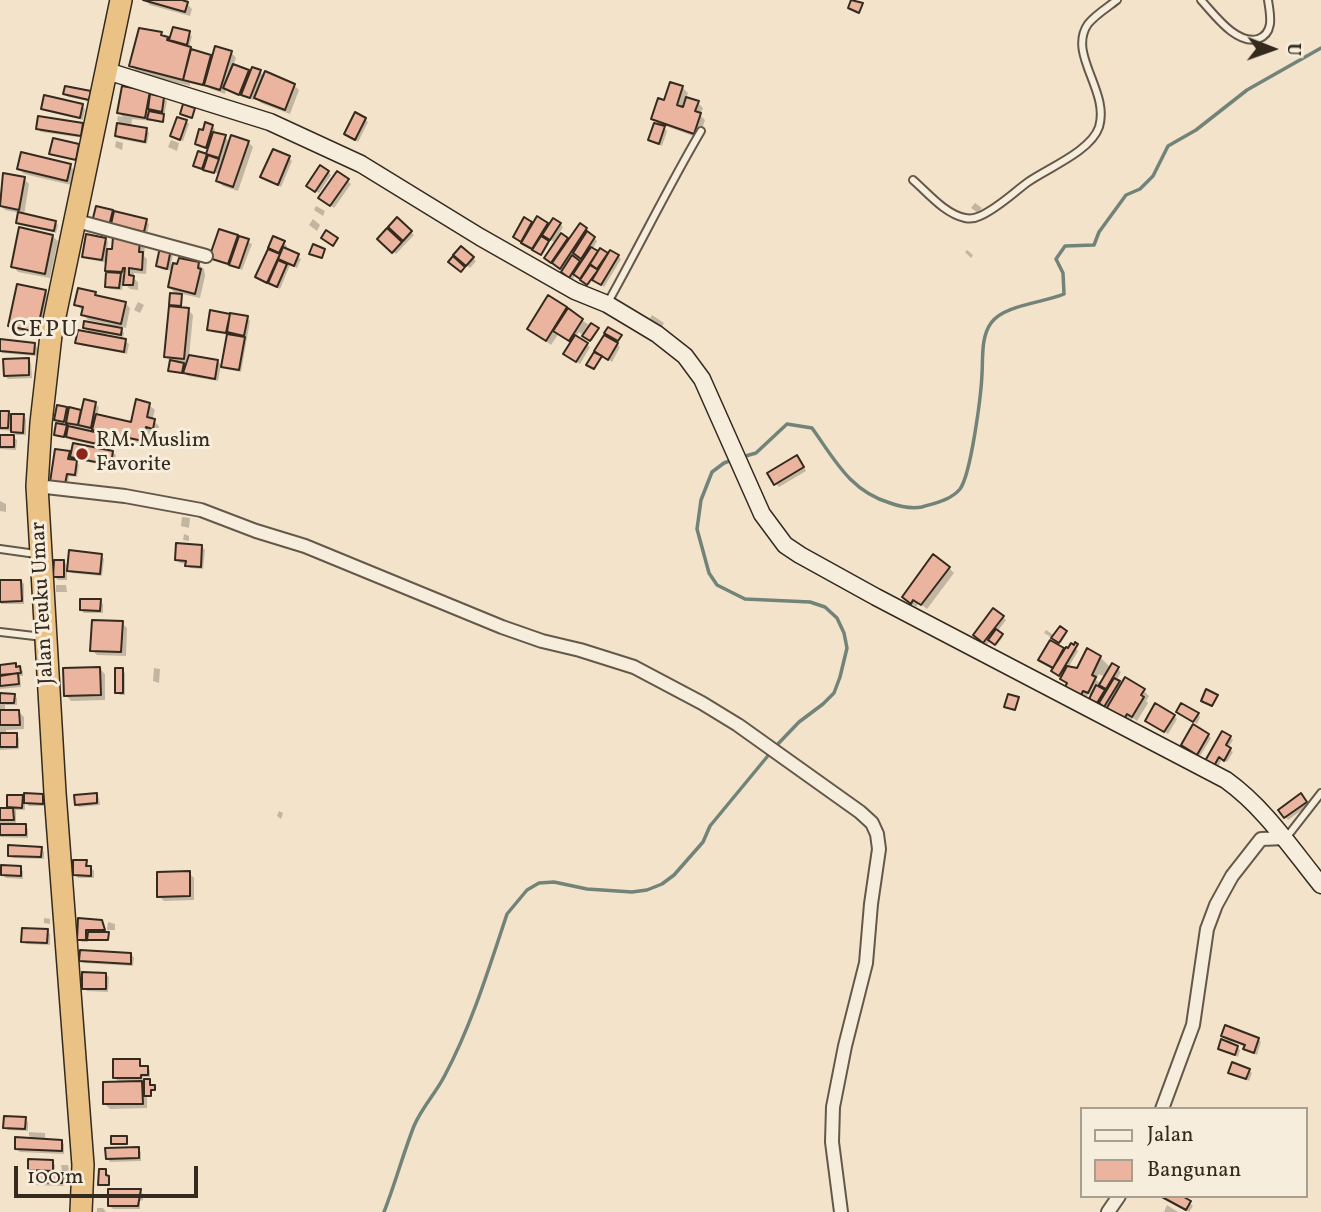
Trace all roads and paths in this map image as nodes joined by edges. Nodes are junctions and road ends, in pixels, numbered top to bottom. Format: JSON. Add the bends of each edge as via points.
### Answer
{"nodes":[{"id":1,"x":121,"y":0,"type":"edge"},
{"id":2,"x":1116,"y":0,"type":"edge"},
{"id":3,"x":1201,"y":0,"type":"edge"},
{"id":4,"x":1268,"y":0,"type":"edge"},
{"id":5,"x":107,"y":71,"type":"junction"},
{"id":6,"x":701,"y":131,"type":"dead end"},
{"id":7,"x":914,"y":180,"type":"dead end"},
{"id":8,"x":77,"y":220,"type":"junction"},
{"id":9,"x":206,"y":256,"type":"dead end"},
{"id":10,"x":607,"y":304,"type":"junction"},
{"id":11,"x":37,"y":486,"type":"junction"},
{"id":12,"x":0,"y":549,"type":"edge"},
{"id":13,"x":41,"y":555,"type":"junction"},
{"id":14,"x":0,"y":632,"type":"edge"},
{"id":15,"x":45,"y":637,"type":"junction"},
{"id":16,"x":1321,"y":793,"type":"edge"},
{"id":17,"x":1286,"y":838,"type":"junction"},
{"id":18,"x":1321,"y":885,"type":"edge"},
{"id":19,"x":1163,"y":1107,"type":"edge"},
{"id":20,"x":80,"y":1212,"type":"edge"},
{"id":21,"x":841,"y":1212,"type":"edge"}],
"edges":[{"from":1,"to":5,"type":"highway","name":"Jalan Teuku Umar"},
{"from":2,"to":7,"type":"lane","via":[[1084,33],[1081,47],[1101,108],[1099,128],[1075,153],[978,218],[951,213]]},
{"from":3,"to":4,"type":"lane","via":[[1229,29],[1253,40],[1270,29]]},
{"from":5,"to":8,"type":"highway","name":"Jalan Teuku Umar"},
{"from":5,"to":10,"type":"street","via":[[298,134],[376,172],[480,237]]},
{"from":6,"to":10,"type":"lane"},
{"from":8,"to":9,"type":"street"},
{"from":8,"to":11,"type":"highway","name":"Jalan Teuku Umar","via":[[51,335]]},
{"from":10,"to":17,"type":"street","via":[[668,341],[702,379],[762,514],[785,545],[1226,780]]},
{"from":11,"to":13,"type":"highway","name":"Jalan Teuku Umar"},
{"from":11,"to":21,"type":"street","via":[[201,510],[305,546],[502,627],[634,667],[738,725],[860,812],[872,823],[879,849],[866,963],[833,1107],[832,1142]]},
{"from":12,"to":13,"type":"lane"},
{"from":13,"to":15,"type":"highway","name":"Jalan Teuku Umar"},
{"from":14,"to":15,"type":"lane"},
{"from":15,"to":20,"type":"highway","name":"Jalan Teuku Umar","via":[[83,1164]]},
{"from":16,"to":17,"type":"lane"},
{"from":17,"to":18,"type":"street"},
{"from":17,"to":19,"type":"street","via":[[1261,839],[1216,905],[1207,929],[1193,1025]]}]}
